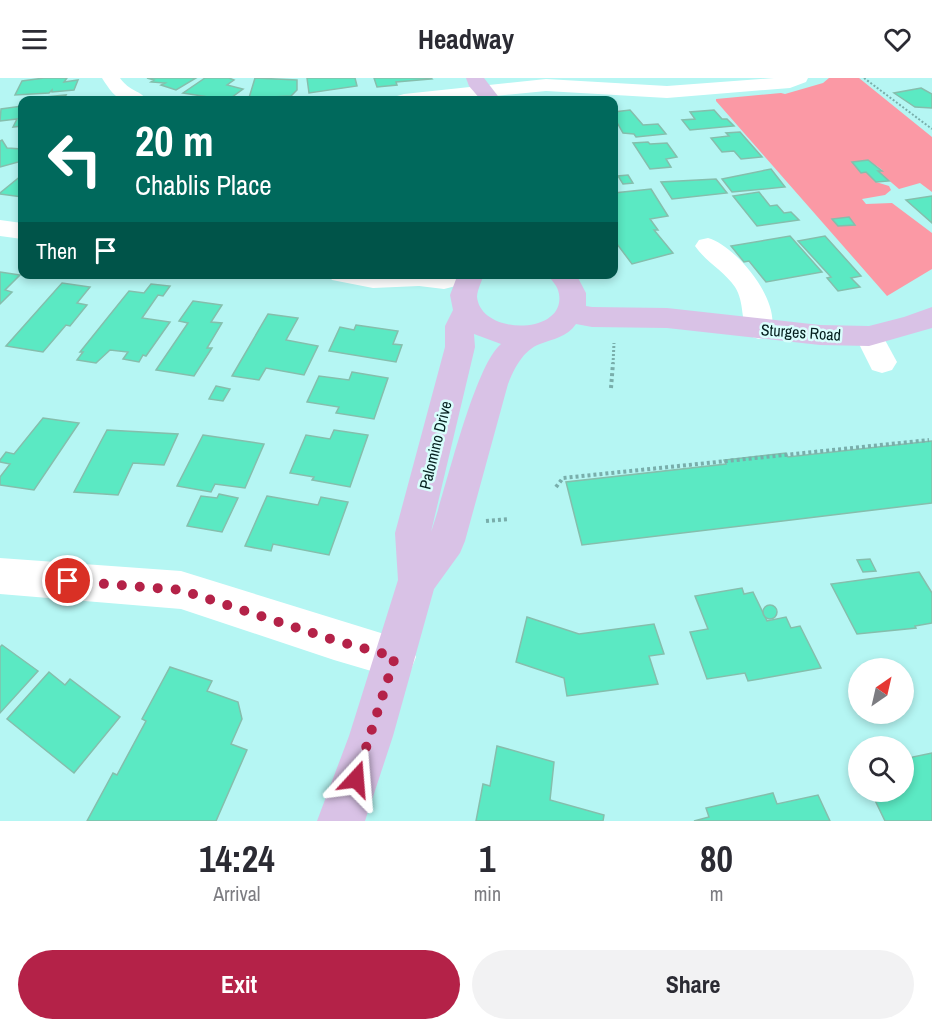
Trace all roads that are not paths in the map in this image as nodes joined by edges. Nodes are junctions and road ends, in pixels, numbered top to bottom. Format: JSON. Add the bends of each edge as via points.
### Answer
{"nodes":[{"id":1,"x":111,"y":78,"type":"edge"},
{"id":2,"x":800,"y":78,"type":"edge"},
{"id":3,"x":758,"y":81,"type":"edge"},
{"id":4,"x":483,"y":90,"type":"edge"},
{"id":5,"x":128,"y":96,"type":"edge"},
{"id":6,"x":436,"y":96,"type":"edge"},
{"id":7,"x":0,"y":228,"type":"edge"},
{"id":8,"x":18,"y":230,"type":"edge"},
{"id":9,"x":708,"y":246,"type":"dead end"},
{"id":10,"x":373,"y":279,"type":"edge"},
{"id":11,"x":567,"y":286,"type":"edge"},
{"id":12,"x":467,"y":290,"type":"edge"},
{"id":13,"x":932,"y":317,"type":"edge"},
{"id":14,"x":759,"y":329,"type":"junction"},
{"id":15,"x":529,"y":336,"type":"junction"},
{"id":16,"x":869,"y":336,"type":"junction"},
{"id":17,"x":882,"y":362,"type":"dead end"},
{"id":18,"x":0,"y":576,"type":"edge"},
{"id":19,"x":417,"y":580,"type":"junction"},
{"id":20,"x":395,"y":657,"type":"junction"},
{"id":21,"x":341,"y":821,"type":"edge"}],
"edges":[{"from":1,"to":5,"type":"street"},
{"from":2,"to":3,"type":"street","via":[[790,82]]},
{"from":3,"to":4,"type":"street","via":[[667,92],[546,86]]},
{"from":4,"to":6,"type":"street"},
{"from":7,"to":8,"type":"street"},
{"from":9,"to":14,"type":"street","via":[[743,279],[756,301]]},
{"from":10,"to":12,"type":"street","via":[[414,292]]},
{"from":11,"to":14,"type":"main road","name":"Sturges Road","via":[[592,317],[667,318]]},
{"from":11,"to":15,"type":"main road","via":[[561,324]]},
{"from":12,"to":15,"type":"main road","via":[[477,323],[492,332]]},
{"from":12,"to":19,"type":"main road","name":"Palomino Drive","via":[[459,326],[460,347],[413,532]]},
{"from":13,"to":16,"type":"main road","name":"Sturges Road"},
{"from":14,"to":16,"type":"main road","name":"Sturges Road"},
{"from":15,"to":19,"type":"main road","name":"Palomino Drive","via":[[505,357],[484,410],[447,541]]},
{"from":16,"to":17,"type":"street"},
{"from":18,"to":20,"type":"street","via":[[181,590]]},
{"from":19,"to":20,"type":"main road","name":"Palomino Drive"},
{"from":20,"to":21,"type":"main road","name":"Palomino Drive"}]}
